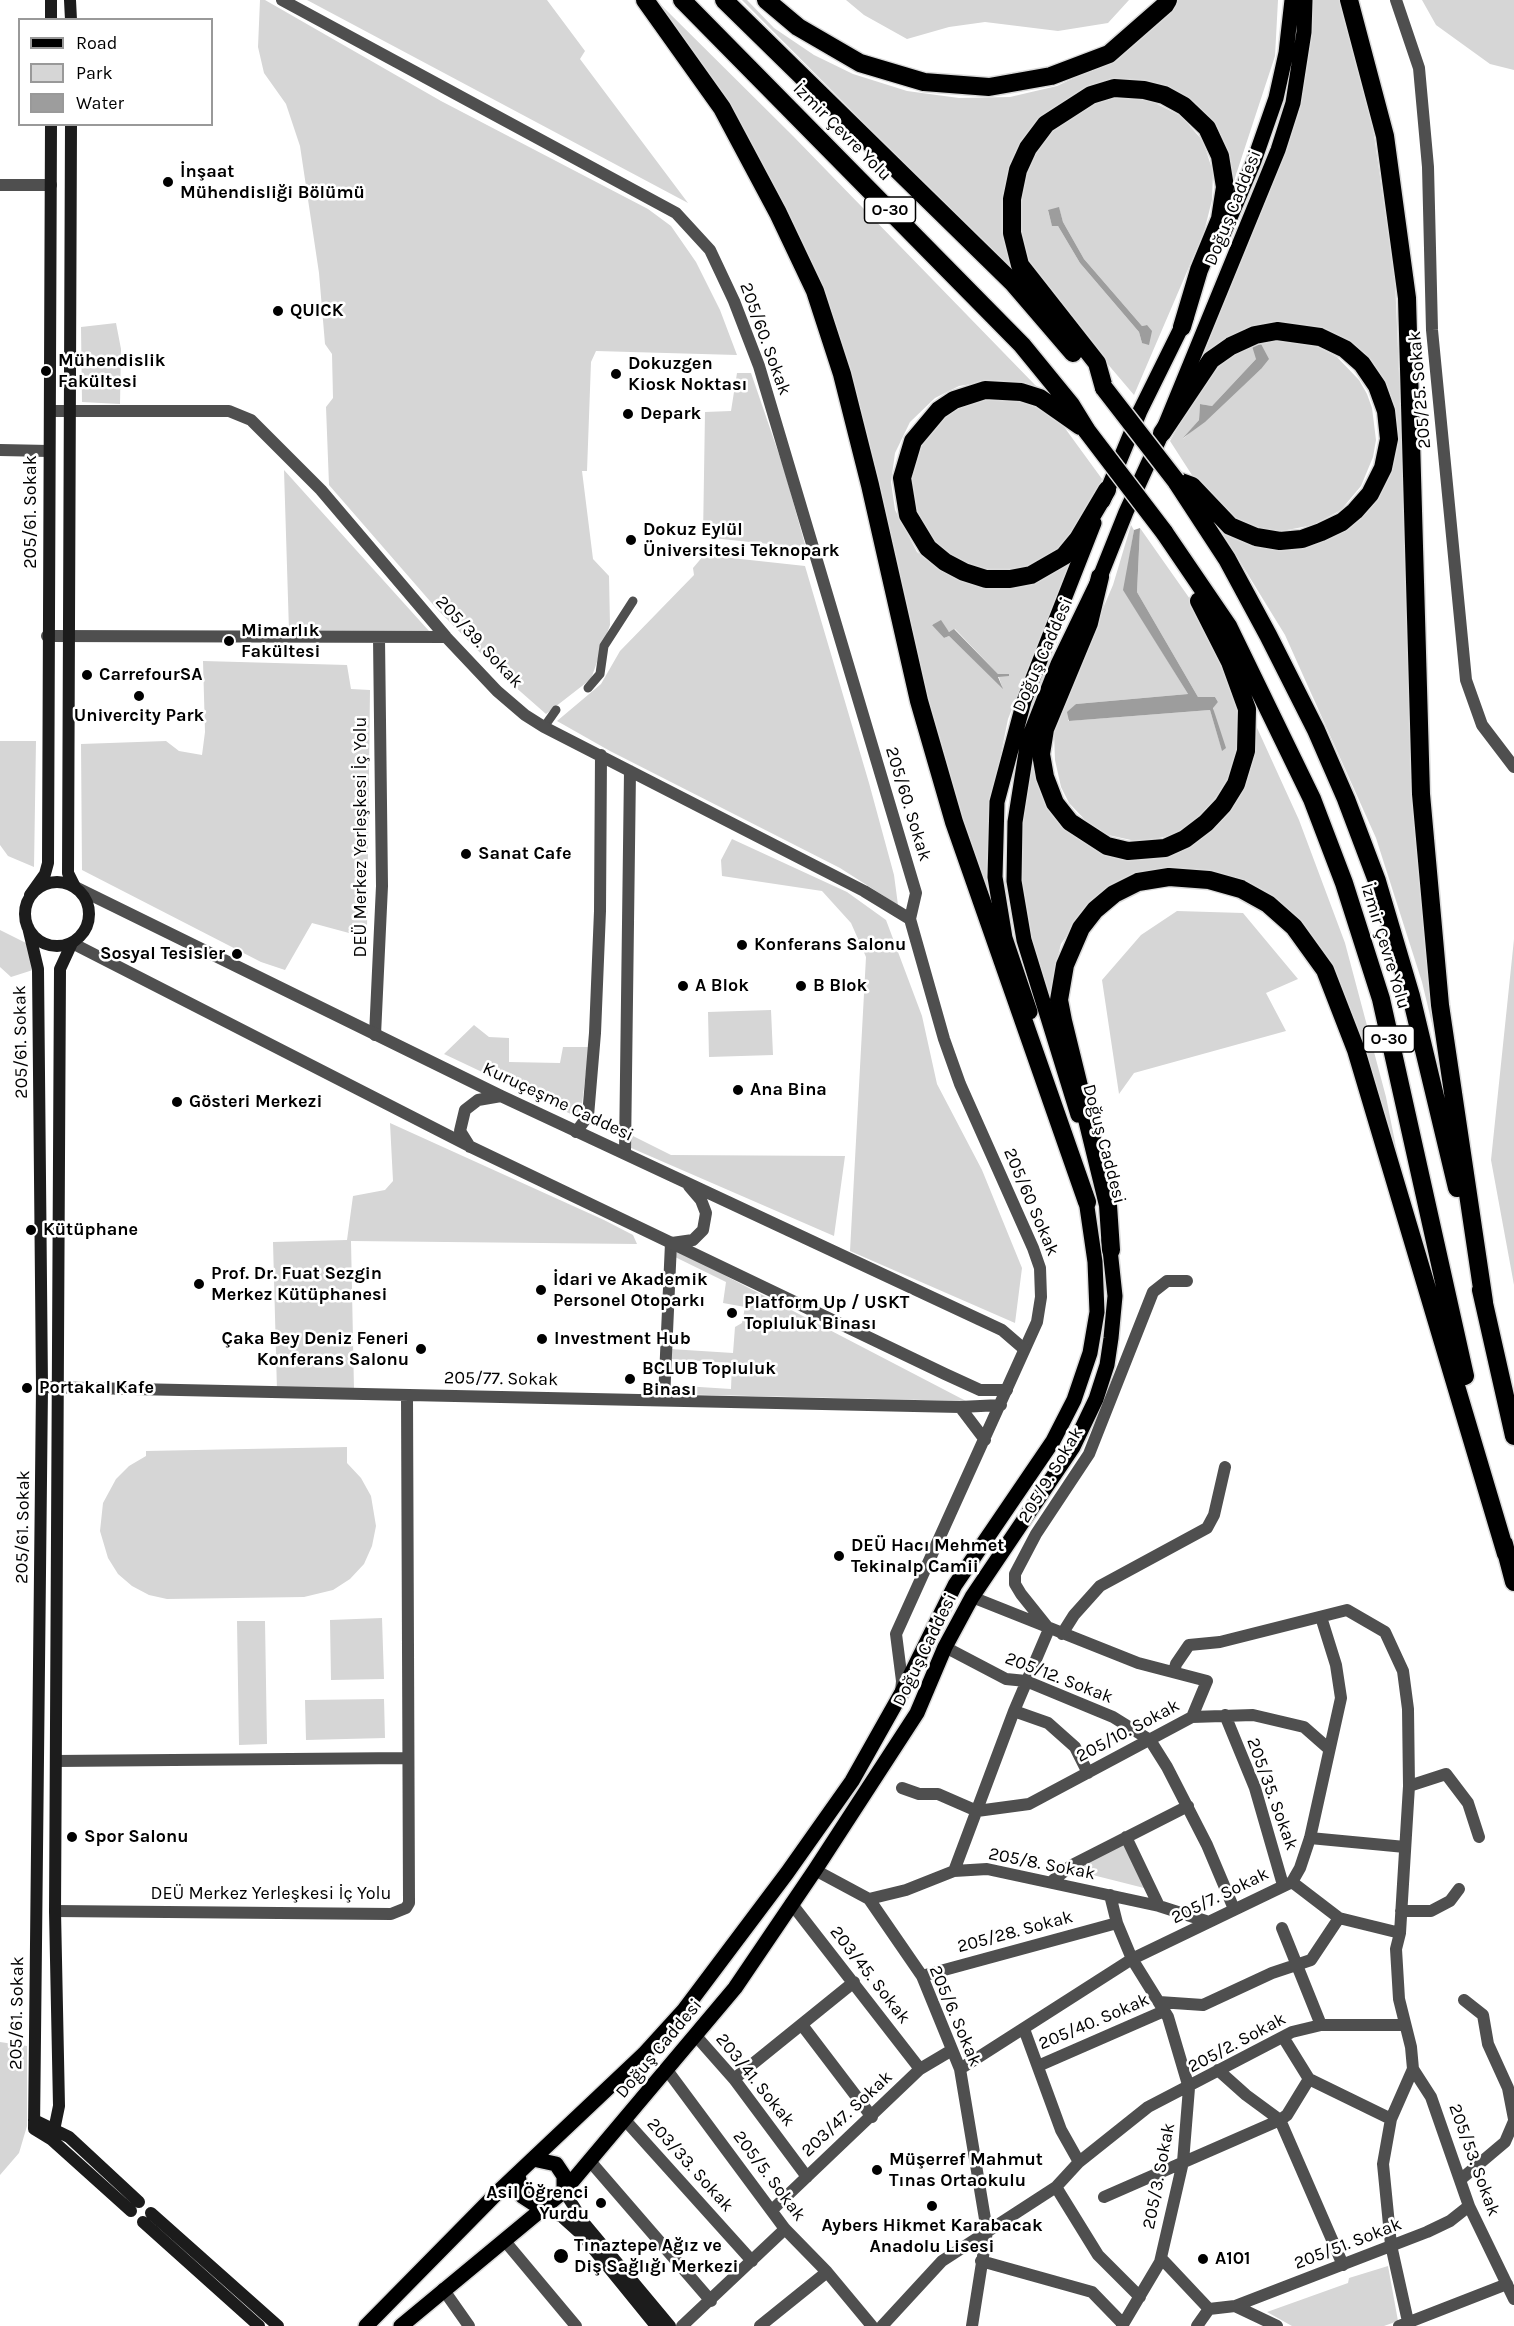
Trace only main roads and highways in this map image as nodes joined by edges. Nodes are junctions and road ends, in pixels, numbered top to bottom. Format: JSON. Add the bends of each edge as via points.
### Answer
{"nodes":[{"id":1,"x":51,"y":0,"type":"edge"},
{"id":2,"x":70,"y":0,"type":"edge"},
{"id":3,"x":645,"y":0,"type":"edge"},
{"id":4,"x":682,"y":0,"type":"edge"},
{"id":5,"x":724,"y":0,"type":"edge"},
{"id":6,"x":766,"y":0,"type":"edge"},
{"id":7,"x":1168,"y":0,"type":"edge"},
{"id":8,"x":1292,"y":0,"type":"edge"},
{"id":9,"x":1305,"y":0,"type":"edge"},
{"id":10,"x":1349,"y":0,"type":"edge"},
{"id":11,"x":51,"y":18,"type":"edge"},
{"id":12,"x":71,"y":18,"type":"edge"},
{"id":13,"x":51,"y":126,"type":"edge"},
{"id":14,"x":71,"y":126,"type":"edge"},
{"id":15,"x":1182,"y":327,"type":"junction"},
{"id":16,"x":1104,"y":388,"type":"junction"},
{"id":17,"x":1087,"y":431,"type":"junction"},
{"id":18,"x":1162,"y":433,"type":"junction"},
{"id":19,"x":1176,"y":480,"type":"junction"},
{"id":20,"x":1107,"y":490,"type":"junction"},
{"id":21,"x":1164,"y":532,"type":"junction"},
{"id":22,"x":1100,"y":577,"type":"junction"},
{"id":23,"x":75,"y":887,"type":"junction"},
{"id":24,"x":30,"y":895,"type":"junction"},
{"id":25,"x":28,"y":927,"type":"junction"},
{"id":26,"x":72,"y":943,"type":"junction"},
{"id":27,"x":1087,"y":1202,"type":"junction"},
{"id":28,"x":1111,"y":1250,"type":"junction"},
{"id":29,"x":1484,"y":1302,"type":"junction"},
{"id":30,"x":1514,"y":1436,"type":"edge"},
{"id":31,"x":1506,"y":1554,"type":"junction"},
{"id":32,"x":1514,"y":1582,"type":"edge"},
{"id":33,"x":53,"y":2134,"type":"junction"},
{"id":34,"x":533,"y":2159,"type":"junction"},
{"id":35,"x":518,"y":2175,"type":"junction"},
{"id":36,"x":564,"y":2191,"type":"junction"},
{"id":37,"x":135,"y":2206,"type":"dead end"},
{"id":38,"x":543,"y":2209,"type":"junction"},
{"id":39,"x":259,"y":2326,"type":"edge"},
{"id":40,"x":278,"y":2326,"type":"edge"},
{"id":41,"x":366,"y":2326,"type":"edge"},
{"id":42,"x":401,"y":2326,"type":"edge"},
{"id":43,"x":656,"y":2326,"type":"edge"},
{"id":44,"x":670,"y":2326,"type":"edge"}],
"edges":[{"from":1,"to":11,"type":"main road"},
{"from":2,"to":12,"type":"main road"},
{"from":3,"to":27,"type":"highway","via":[[722,108],[814,291],[842,374],[920,701],[954,822]]},
{"from":4,"to":17,"type":"highway","name":"İzmir Çevre Yolu","number":"O-30","via":[[1022,345]]},
{"from":5,"to":16,"type":"highway","name":"İzmir Çevre Yolu","number":"O-30","via":[[1012,282]]},
{"from":6,"to":7,"type":"highway","via":[[798,27],[860,63],[924,82],[989,87],[1051,76],[1109,54]]},
{"from":8,"to":15,"type":"main road","name":"Doğuş Caddesi","via":[[1276,99],[1254,161]]},
{"from":9,"to":18,"type":"main road","name":"Doğuş Caddesi","via":[[1293,104],[1278,150]]},
{"from":10,"to":29,"type":"highway","via":[[1385,136],[1407,298],[1421,794],[1440,1005]]},
{"from":13,"to":24,"type":"main road","name":"205/61. Sokak","via":[[48,862],[45,874]]},
{"from":14,"to":23,"type":"main road","name":"205/61. Sokak","via":[[68,873]]},
{"from":15,"to":16,"type":"highway","via":[[1220,219],[1225,187],[1220,156],[1206,128],[1184,106],[1164,95],[1114,88],[1091,95],[1046,124],[1029,148],[1018,170],[1012,199],[1012,233],[1020,265],[1096,363]]},
{"from":15,"to":20,"type":"main road","name":"Doğuş Caddesi","via":[[1140,411]]},
{"from":16,"to":19,"type":"highway","number":"O-30","bridge":true},
{"from":17,"to":20,"type":"highway","via":[[1040,398],[1021,392],[985,390],[954,400],[939,410],[913,441],[902,478],[908,515],[928,548],[945,562],[986,579],[1010,579],[1031,575],[1064,556]]},
{"from":17,"to":21,"type":"highway","number":"O-30","bridge":true},
{"from":18,"to":19,"type":"highway","via":[[1211,360],[1255,335],[1277,331],[1320,337],[1345,349],[1362,364],[1377,386],[1386,411],[1387,449],[1370,494],[1342,522],[1302,539],[1256,537],[1230,526],[1192,486]]},
{"from":18,"to":22,"type":"main road","name":"Doğuş Caddesi"},
{"from":19,"to":29,"type":"highway","name":"İzmir Çevre Yolu","number":"O-30","via":[[1227,559],[1316,730],[1377,881],[1411,996]]},
{"from":20,"to":27,"type":"main road","name":"Doğuş Caddesi","via":[[1024,701],[998,802],[995,877],[1005,938],[1075,1150]]},
{"from":21,"to":22,"type":"highway","via":[[1230,662],[1247,709],[1246,751],[1236,784],[1206,824],[1165,848],[1128,851],[1089,836],[1070,822],[1055,803],[1045,777],[1041,754],[1045,729],[1089,623]]},
{"from":21,"to":31,"type":"highway","name":"İzmir Çevre Yolu","number":"O-30","via":[[1228,626],[1312,799],[1344,883],[1381,999]]},
{"from":22,"to":28,"type":"main road","name":"Doğuş Caddesi","via":[[1058,664],[1028,740],[1015,822],[1014,881],[1024,940],[1090,1158]]},
{"from":23,"to":24,"type":"main road","via":[[56,881]]},
{"from":23,"to":26,"type":"main road","via":[[87,901],[89,920]]},
{"from":24,"to":25,"type":"main road","via":[[25,911]]},
{"from":25,"to":26,"type":"main road","via":[[34,937],[51,945]]},
{"from":25,"to":33,"type":"main road","name":"205/61. Sokak","via":[[38,969],[42,1387],[34,2124]]},
{"from":26,"to":33,"type":"main road","name":"205/61. Sokak","via":[[60,969],[55,1911],[59,2106]]},
{"from":27,"to":34,"type":"main road","name":"Doğuş Caddesi","via":[[1097,1312],[1090,1353],[1074,1400],[1047,1451],[955,1585],[852,1781],[787,1873],[684,2010],[644,2054]]},
{"from":28,"to":31,"type":"highway","via":[[1108,1205],[1059,1000],[1065,965],[1081,928],[1095,910],[1114,894],[1138,882],[1169,877],[1209,880],[1241,889],[1268,904],[1294,927],[1325,970],[1356,1050]]},
{"from":28,"to":36,"type":"main road","name":"Doğuş Caddesi","via":[[1115,1296],[1107,1365],[1073,1447],[972,1597],[917,1713],[816,1870],[735,1988]]},
{"from":29,"to":30,"type":"highway","name":"İzmir Çevre Yolu","number":"O-30"},
{"from":31,"to":32,"type":"highway","name":"İzmir Çevre Yolu","number":"O-30"},
{"from":33,"to":37,"type":"main road"},
{"from":34,"to":35,"type":"main road"},
{"from":34,"to":36,"type":"main road","via":[[556,2164],[564,2176]]},
{"from":35,"to":38,"type":"main road","via":[[522,2196]]},
{"from":35,"to":41,"type":"main road"},
{"from":36,"to":38,"type":"main road"},
{"from":36,"to":44,"type":"main road","via":[[585,2224]]},
{"from":38,"to":42,"type":"main road"},
{"from":38,"to":43,"type":"main road","via":[[562,2217],[582,2235]]},
{"from":39,"to":40,"type":"main road","via":[[147,2217]]}]}
